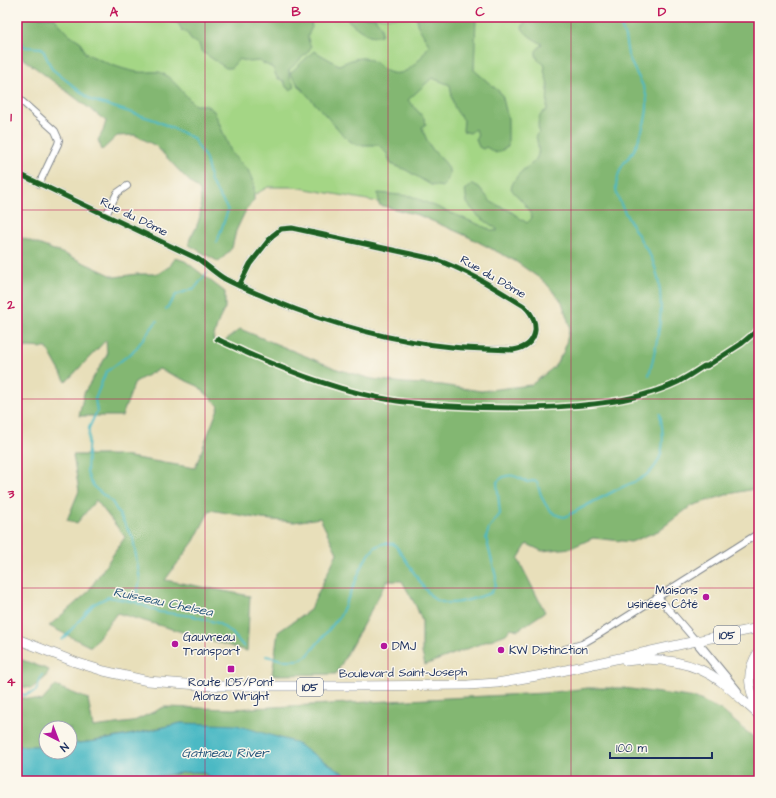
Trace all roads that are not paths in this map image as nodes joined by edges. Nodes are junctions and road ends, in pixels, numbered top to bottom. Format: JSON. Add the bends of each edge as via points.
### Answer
{"nodes":[{"id":1,"x":17,"y":97,"type":"edge"},
{"id":2,"x":17,"y":173,"type":"edge"},
{"id":3,"x":39,"y":184,"type":"junction"},
{"id":4,"x":126,"y":186,"type":"dead end"},
{"id":5,"x":106,"y":215,"type":"junction"},
{"id":6,"x":238,"y":286,"type":"junction"},
{"id":7,"x":759,"y":533,"type":"edge"},
{"id":8,"x":658,"y":597,"type":"junction"},
{"id":9,"x":759,"y":628,"type":"edge"},
{"id":10,"x":17,"y":639,"type":"edge"},
{"id":11,"x":696,"y":641,"type":"junction"},
{"id":12,"x":565,"y":649,"type":"dead end"},
{"id":13,"x":759,"y":651,"type":"edge"},
{"id":14,"x":548,"y":674,"type":"junction"},
{"id":15,"x":759,"y":714,"type":"edge"}],
"edges":[{"from":1,"to":3,"type":"street","via":[[55,131],[59,140]]},
{"from":2,"to":3,"type":"street","name":"Rue du Dôme"},
{"from":3,"to":5,"type":"street","name":"Rue du Dôme"},
{"from":4,"to":5,"type":"street","via":[[118,193]]},
{"from":5,"to":6,"type":"street","name":"Rue du Dôme","via":[[198,259]]},
{"from":6,"to":6,"type":"street","name":"Rue du Dôme","via":[[350,328],[442,346],[518,349],[529,342],[536,332],[535,320],[524,306],[456,267],[434,259],[292,228],[281,229],[272,236],[250,264]]},
{"from":7,"to":8,"type":"street"},
{"from":8,"to":11,"type":"street"},
{"from":8,"to":12,"type":"street","via":[[582,644]]},
{"from":9,"to":11,"type":"main road","number":"105"},
{"from":10,"to":14,"type":"main road","name":"Boulevard Saint-Joseph","number":"105","via":[[75,662],[110,672],[148,681],[190,685],[310,687],[468,684],[497,683]]},
{"from":11,"to":14,"type":"main road","name":"Boulevard Saint-Joseph","number":"105"},
{"from":11,"to":15,"type":"main road"},
{"from":13,"to":15,"type":"main road","via":[[751,666],[749,687]]},
{"from":14,"to":15,"type":"main road","via":[[630,661],[646,660],[686,665],[720,681]]}]}
